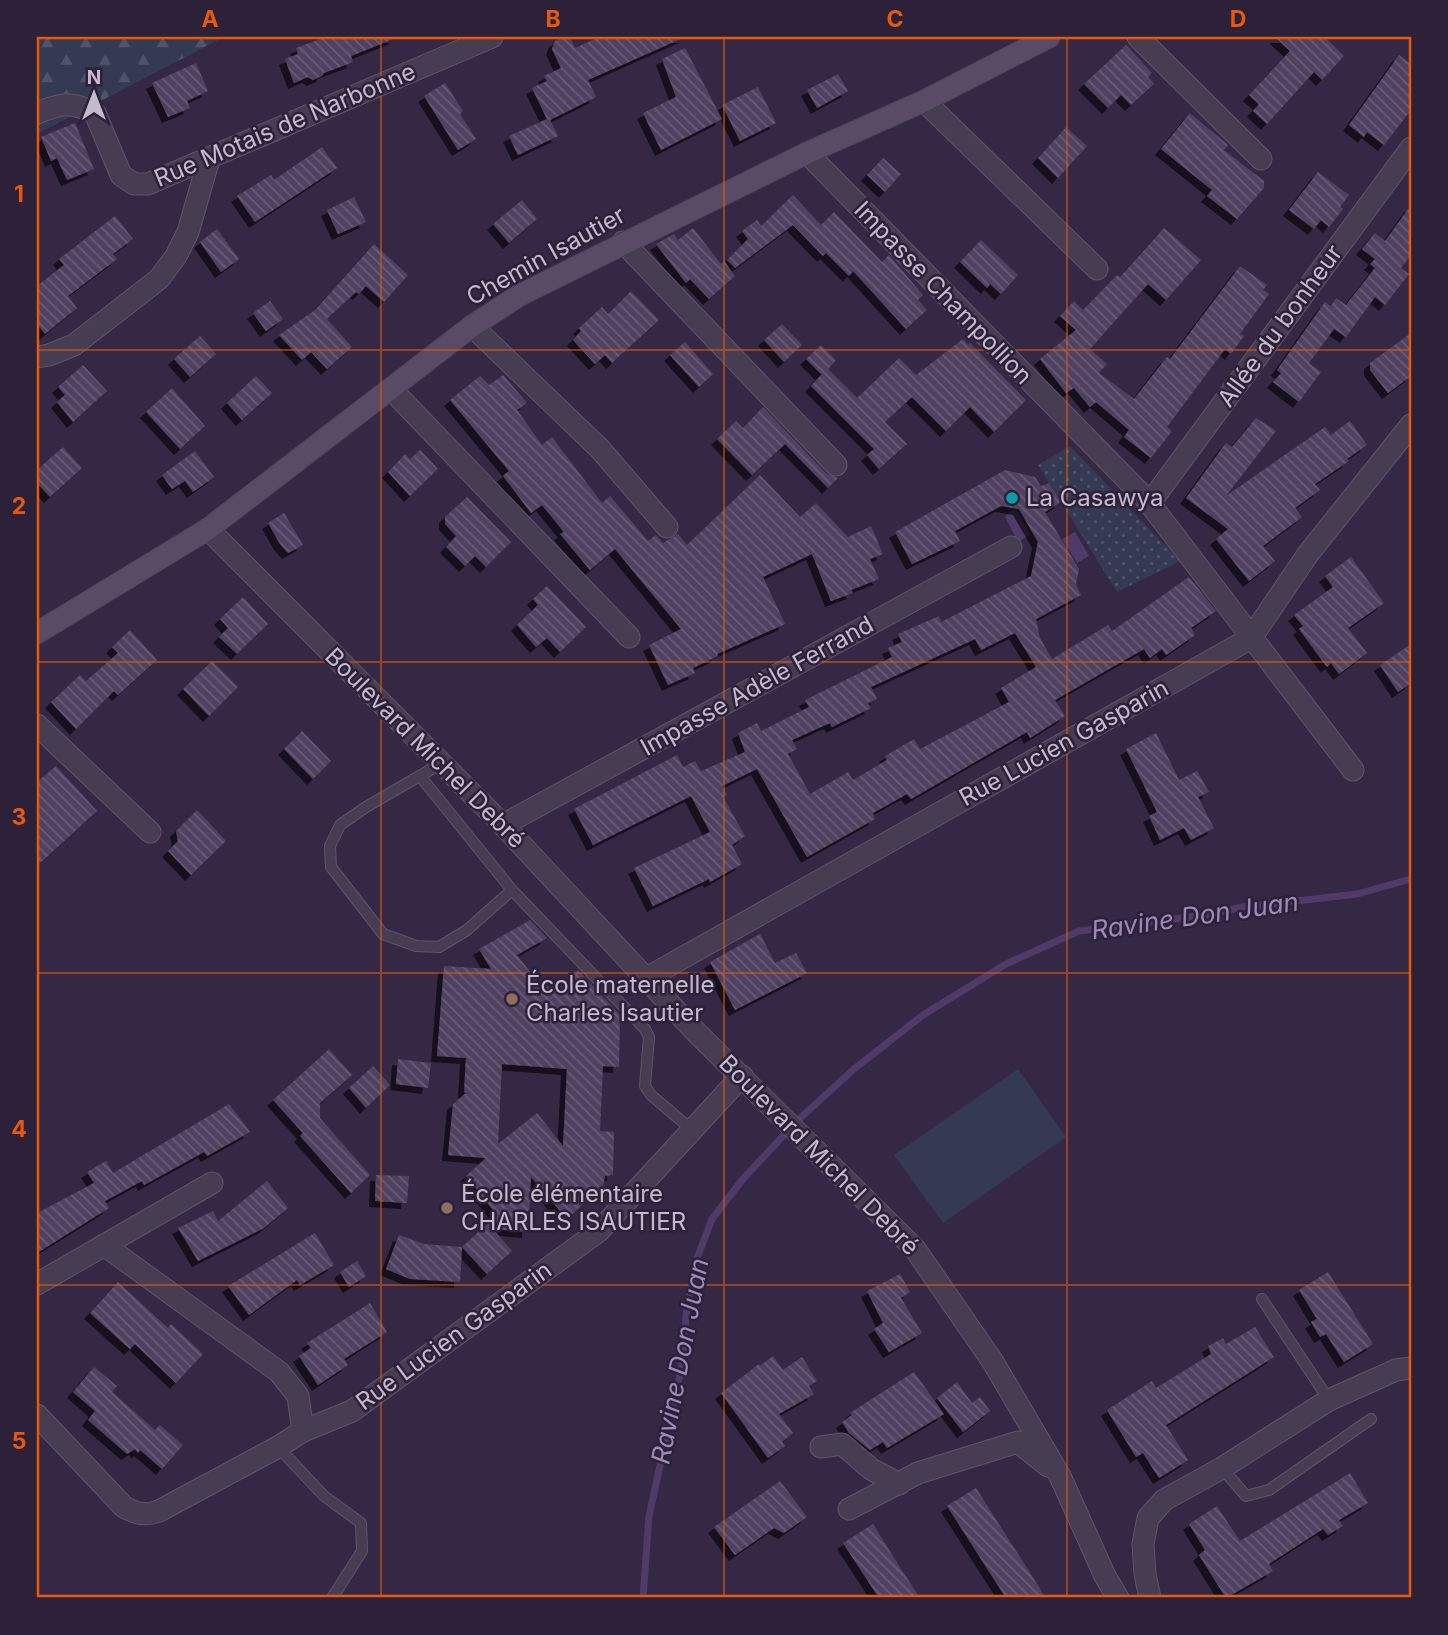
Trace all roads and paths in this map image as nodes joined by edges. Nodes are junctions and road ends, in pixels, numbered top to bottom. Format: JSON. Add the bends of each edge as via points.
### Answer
{"nodes":[{"id":1,"x":492,"y":37,"type":"edge"},
{"id":2,"x":1049,"y":37,"type":"edge"},
{"id":3,"x":1138,"y":37,"type":"edge"},
{"id":4,"x":924,"y":101,"type":"junction"},
{"id":5,"x":37,"y":113,"type":"edge"},
{"id":6,"x":1411,"y":148,"type":"edge"},
{"id":7,"x":807,"y":153,"type":"junction"},
{"id":8,"x":209,"y":159,"type":"junction"},
{"id":9,"x":1261,"y":159,"type":"dead end"},
{"id":10,"x":623,"y":242,"type":"junction"},
{"id":11,"x":1097,"y":269,"type":"dead end"},
{"id":12,"x":472,"y":326,"type":"junction"},
{"id":13,"x":37,"y":357,"type":"edge"},
{"id":14,"x":391,"y":389,"type":"junction"},
{"id":15,"x":1411,"y":425,"type":"edge"},
{"id":16,"x":836,"y":465,"type":"dead end"},
{"id":17,"x":1149,"y":504,"type":"junction"},
{"id":18,"x":667,"y":527,"type":"dead end"},
{"id":19,"x":208,"y":529,"type":"junction"},
{"id":20,"x":1011,"y":547,"type":"dead end"},
{"id":21,"x":37,"y":633,"type":"edge"},
{"id":22,"x":629,"y":637,"type":"dead end"},
{"id":23,"x":1251,"y":638,"type":"junction"},
{"id":24,"x":37,"y":724,"type":"edge"},
{"id":25,"x":442,"y":763,"type":"junction"},
{"id":26,"x":1353,"y":770,"type":"dead end"},
{"id":27,"x":420,"y":776,"type":"junction"},
{"id":28,"x":503,"y":825,"type":"junction"},
{"id":29,"x":150,"y":832,"type":"dead end"},
{"id":30,"x":512,"y":890,"type":"junction"},
{"id":31,"x":645,"y":979,"type":"junction"},
{"id":32,"x":742,"y":1076,"type":"junction"},
{"id":33,"x":692,"y":1130,"type":"junction"},
{"id":34,"x":212,"y":1183,"type":"dead end"},
{"id":35,"x":104,"y":1245,"type":"junction"},
{"id":36,"x":37,"y":1284,"type":"edge"},
{"id":37,"x":1262,"y":1299,"type":"dead end"},
{"id":38,"x":1411,"y":1368,"type":"edge"},
{"id":39,"x":1329,"y":1399,"type":"junction"},
{"id":40,"x":37,"y":1415,"type":"edge"},
{"id":41,"x":1371,"y":1419,"type":"dead end"},
{"id":42,"x":303,"y":1431,"type":"junction"},
{"id":43,"x":278,"y":1447,"type":"junction"},
{"id":44,"x":821,"y":1447,"type":"dead end"},
{"id":45,"x":1222,"y":1468,"type":"junction"},
{"id":46,"x":1060,"y":1476,"type":"junction"},
{"id":47,"x":899,"y":1484,"type":"junction"},
{"id":48,"x":849,"y":1509,"type":"dead end"},
{"id":49,"x":332,"y":1598,"type":"edge"},
{"id":50,"x":1118,"y":1598,"type":"edge"},
{"id":51,"x":1150,"y":1598,"type":"edge"}],
"edges":[{"from":1,"to":8,"type":"street","name":"Rue Motais de Narbonne"},
{"from":2,"to":4,"type":"main road","name":"Chemin Isautier"},
{"from":3,"to":9,"type":"street"},
{"from":4,"to":7,"type":"main road","name":"Chemin Isautier"},
{"from":4,"to":11,"type":"street"},
{"from":5,"to":8,"type":"street","name":"Rue Motais de Narbonne","via":[[75,104],[95,113],[121,175],[134,184],[148,184]]},
{"from":6,"to":17,"type":"street","name":"Allée du bonheur"},
{"from":7,"to":10,"type":"main road","name":"Chemin Isautier"},
{"from":7,"to":17,"type":"street","name":"Impasse Champollion"},
{"from":8,"to":13,"type":"street","via":[[188,232],[159,279],[74,345]]},
{"from":10,"to":12,"type":"main road","name":"Chemin Isautier","via":[[520,295]]},
{"from":10,"to":16,"type":"street"},
{"from":12,"to":14,"type":"main road","name":"Chemin Isautier"},
{"from":12,"to":18,"type":"street","via":[[600,449]]},
{"from":14,"to":19,"type":"main road","name":"Chemin Isautier"},
{"from":14,"to":22,"type":"street"},
{"from":15,"to":23,"type":"street","name":"Rue Lucien Gasparin","via":[[1308,554]]},
{"from":17,"to":23,"type":"street"},
{"from":19,"to":21,"type":"main road","name":"Chemin Isautier"},
{"from":19,"to":25,"type":"street","name":"Boulevard Michel Debré"},
{"from":20,"to":28,"type":"street","name":"Impasse Adèle Ferrand"},
{"from":23,"to":26,"type":"street"},
{"from":23,"to":31,"type":"street","name":"Rue Lucien Gasparin"},
{"from":24,"to":29,"type":"street"},
{"from":25,"to":27,"type":"lane"},
{"from":25,"to":28,"type":"street","name":"Boulevard Michel Debré"},
{"from":27,"to":30,"type":"lane"},
{"from":27,"to":30,"type":"lane","via":[[340,825],[330,846],[331,867],[383,934],[416,946],[439,947],[467,930]]},
{"from":28,"to":31,"type":"street","name":"Boulevard Michel Debré"},
{"from":30,"to":33,"type":"lane","via":[[645,1029],[649,1037],[645,1086]]},
{"from":31,"to":32,"type":"street","name":"Boulevard Michel Debré"},
{"from":32,"to":33,"type":"street","name":"Rue Lucien Gasparin"},
{"from":32,"to":46,"type":"street","name":"Boulevard Michel Debré","via":[[915,1249],[993,1362]]},
{"from":33,"to":42,"type":"street","name":"Rue Lucien Gasparin","via":[[598,1231],[352,1411]]},
{"from":34,"to":35,"type":"street"},
{"from":35,"to":36,"type":"street"},
{"from":35,"to":42,"type":"street","via":[[279,1371],[298,1396]]},
{"from":37,"to":39,"type":"lane"},
{"from":38,"to":39,"type":"street"},
{"from":39,"to":45,"type":"street"},
{"from":40,"to":43,"type":"street","name":"Rue Lucien Gasparin","via":[[124,1507],[136,1514],[159,1511]]},
{"from":41,"to":45,"type":"lane","via":[[1269,1490],[1246,1496]]},
{"from":42,"to":43,"type":"street","name":"Rue Lucien Gasparin"},
{"from":43,"to":49,"type":"lane","via":[[324,1496],[361,1523],[362,1551]]},
{"from":44,"to":47,"type":"street","via":[[842,1444],[871,1469]]},
{"from":45,"to":51,"type":"street","via":[[1164,1500],[1149,1518],[1143,1544]]},
{"from":46,"to":47,"type":"street","via":[[1018,1442],[918,1473]]},
{"from":46,"to":50,"type":"street","name":"Boulevard Michel Debré"},
{"from":47,"to":48,"type":"street"}]}
